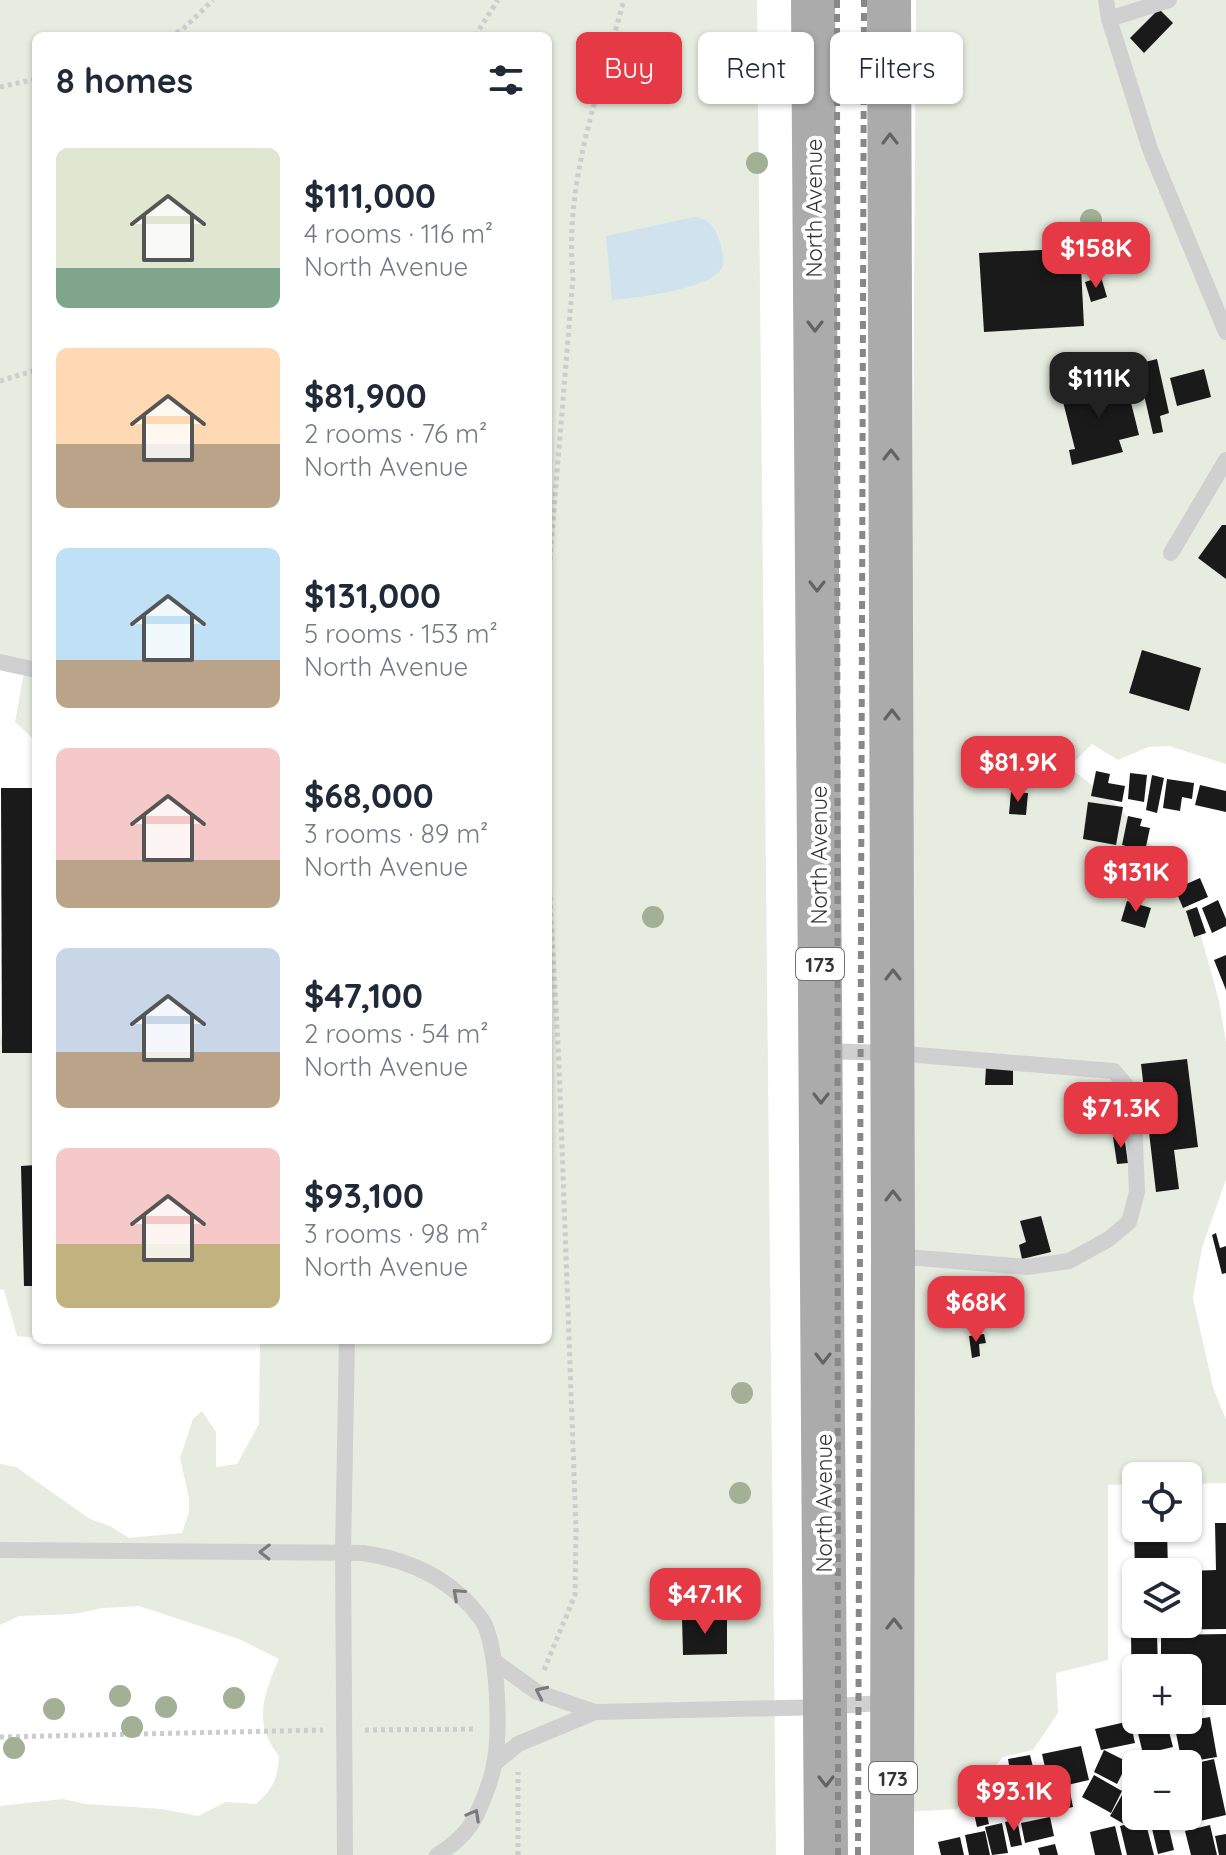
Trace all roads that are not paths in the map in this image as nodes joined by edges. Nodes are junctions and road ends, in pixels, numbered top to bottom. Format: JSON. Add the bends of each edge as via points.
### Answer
{"nodes":[{"id":1,"x":813,"y":0,"type":"edge"},
{"id":2,"x":889,"y":0,"type":"edge"},
{"id":3,"x":1106,"y":0,"type":"edge"},
{"id":4,"x":1169,"y":0,"type":"edge"},
{"id":5,"x":1109,"y":19,"type":"junction"},
{"id":6,"x":1226,"y":332,"type":"edge"},
{"id":7,"x":1226,"y":460,"type":"edge"},
{"id":8,"x":1171,"y":553,"type":"dead end"},
{"id":9,"x":0,"y":662,"type":"edge"},
{"id":10,"x":32,"y":669,"type":"edge"},
{"id":11,"x":821,"y":1051,"type":"junction"},
{"id":12,"x":893,"y":1053,"type":"junction"},
{"id":13,"x":893,"y":1255,"type":"junction"},
{"id":14,"x":347,"y":1344,"type":"edge"},
{"id":15,"x":0,"y":1550,"type":"edge"},
{"id":16,"x":343,"y":1553,"type":"junction"},
{"id":17,"x":494,"y":1661,"type":"junction"},
{"id":18,"x":894,"y":1702,"type":"junction"},
{"id":19,"x":826,"y":1707,"type":"junction"},
{"id":20,"x":595,"y":1712,"type":"junction"},
{"id":21,"x":494,"y":1764,"type":"junction"},
{"id":22,"x":345,"y":1855,"type":"edge"},
{"id":23,"x":437,"y":1855,"type":"edge"},
{"id":24,"x":826,"y":1855,"type":"edge"},
{"id":25,"x":892,"y":1855,"type":"edge"}],
"edges":[{"from":1,"to":11,"type":"main road","name":"North Avenue","number":"173","one_way":true},
{"from":12,"to":2,"type":"main road","number":"173","one_way":true},
{"from":3,"to":5,"type":"lane"},
{"from":4,"to":5,"type":"lane"},
{"from":5,"to":6,"type":"lane","via":[[1150,149]]},
{"from":7,"to":8,"type":"lane"},
{"from":9,"to":10,"type":"lane"},
{"from":11,"to":12,"type":"lane"},
{"from":11,"to":19,"type":"main road","name":"North Avenue","number":"173","one_way":true},
{"from":13,"to":12,"type":"main road","number":"173","one_way":true},
{"from":12,"to":13,"type":"lane","via":[[1114,1071],[1133,1094],[1137,1192],[1129,1222],[1069,1261],[1027,1267]]},
{"from":18,"to":13,"type":"main road","number":"173","one_way":true},
{"from":14,"to":16,"type":"lane"},
{"from":16,"to":15,"type":"lane","one_way":true},
{"from":17,"to":16,"type":"lane","one_way":true,"via":[[484,1623],[440,1579],[403,1561]]},
{"from":16,"to":22,"type":"lane"},
{"from":20,"to":17,"type":"lane","one_way":true,"via":[[537,1692]]},
{"from":17,"to":21,"type":"lane"},
{"from":18,"to":19,"type":"lane"},
{"from":18,"to":25,"type":"main road","number":"173"},
{"from":19,"to":20,"type":"lane"},
{"from":19,"to":24,"type":"main road","name":"North Avenue","number":"173","one_way":true},
{"from":20,"to":21,"type":"lane","via":[[518,1744]]},
{"from":23,"to":21,"type":"lane","one_way":true,"via":[[475,1819]]}]}
